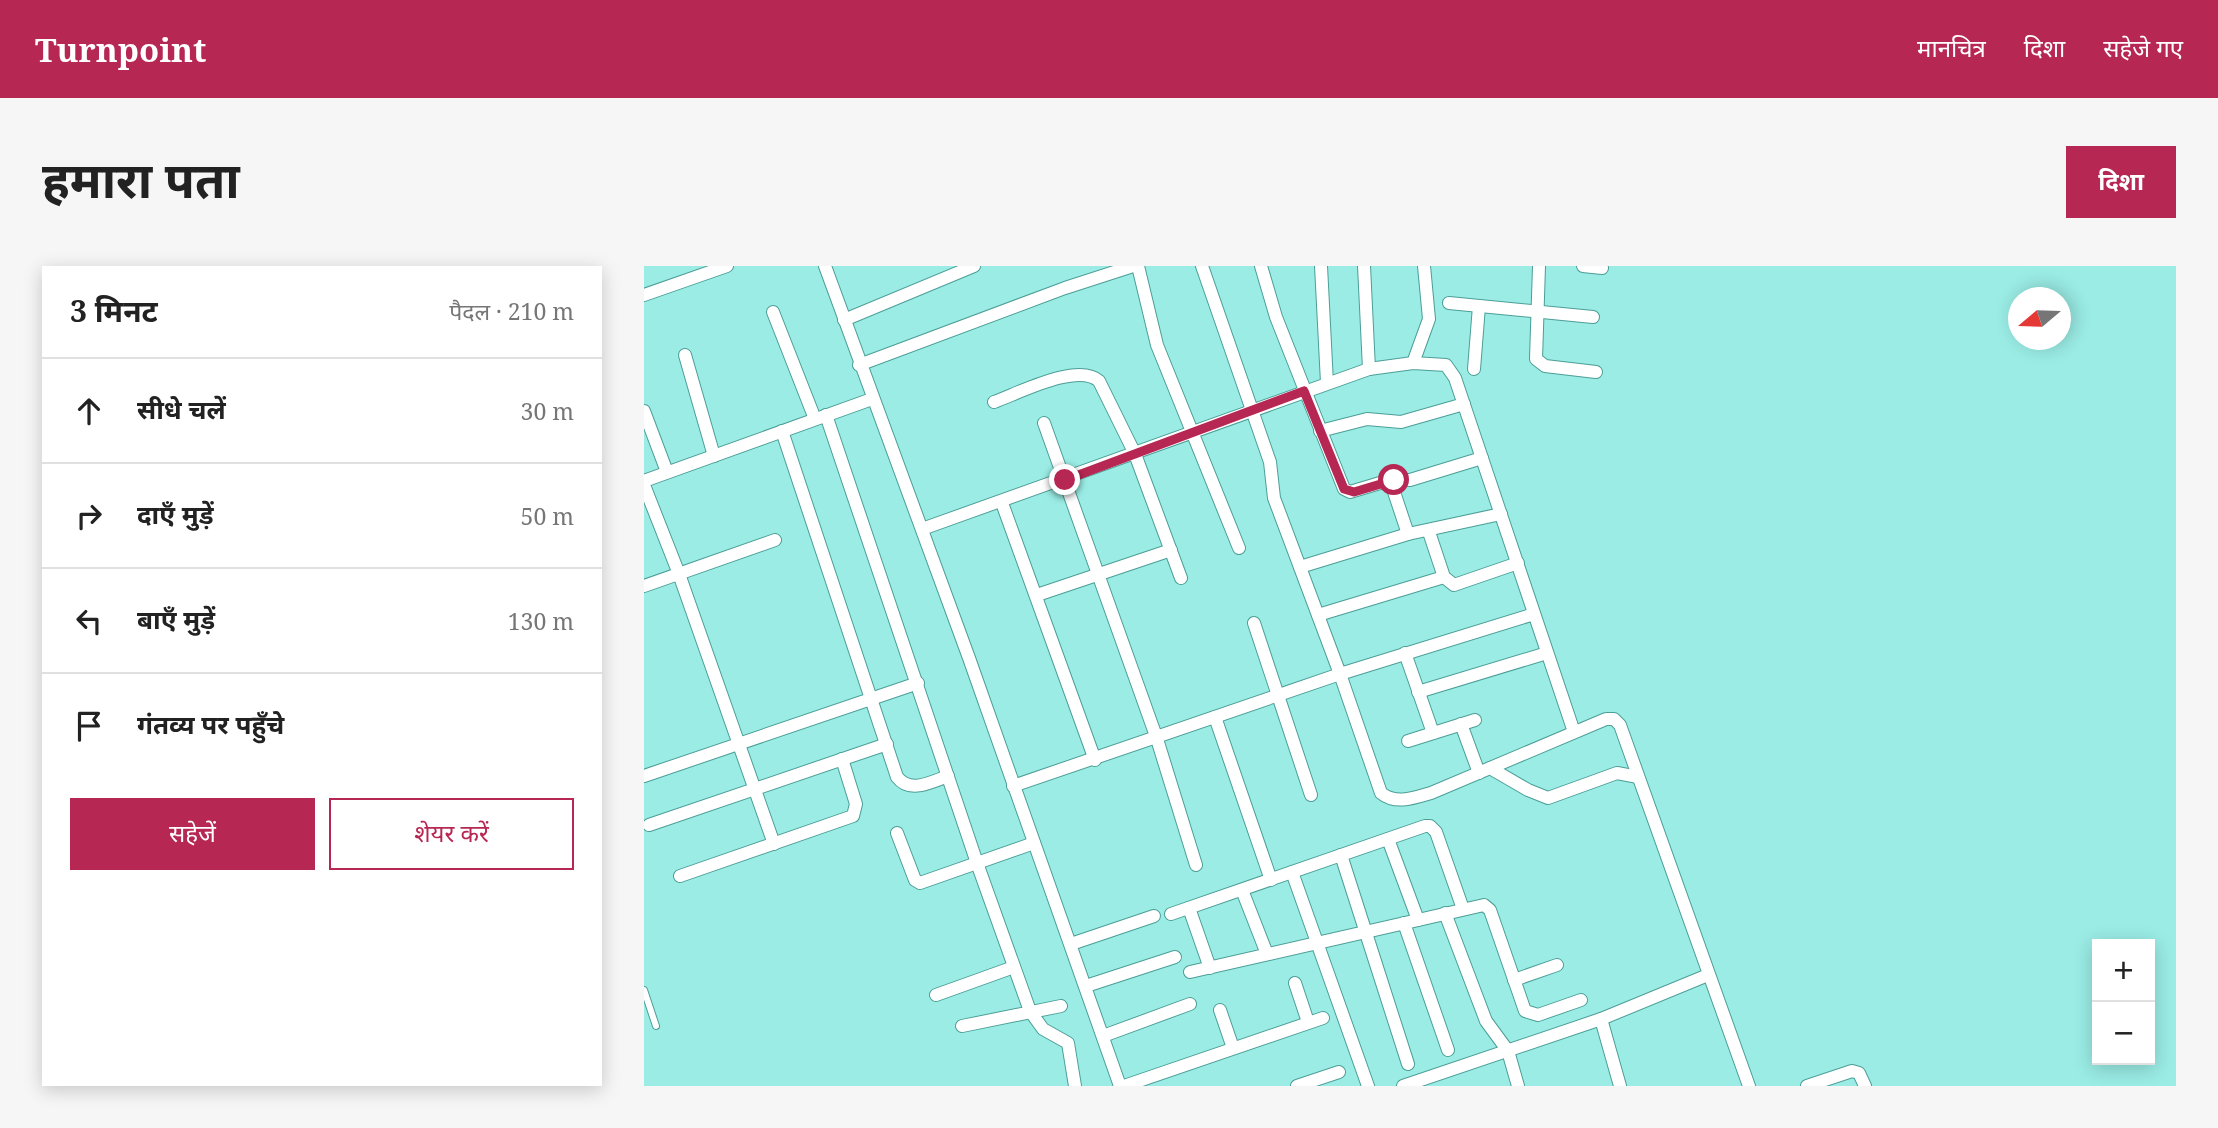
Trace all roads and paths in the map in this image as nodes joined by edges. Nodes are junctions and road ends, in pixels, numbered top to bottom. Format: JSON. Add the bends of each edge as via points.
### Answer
{"nodes":[{"id":1,"x":727,"y":266,"type":"edge"},
{"id":2,"x":825,"y":266,"type":"edge"},
{"id":3,"x":974,"y":266,"type":"edge"},
{"id":4,"x":1136,"y":266,"type":"edge"},
{"id":5,"x":1202,"y":266,"type":"edge"},
{"id":6,"x":1261,"y":266,"type":"edge"},
{"id":7,"x":1321,"y":266,"type":"edge"},
{"id":8,"x":1364,"y":266,"type":"edge"},
{"id":9,"x":1424,"y":266,"type":"edge"},
{"id":10,"x":1539,"y":266,"type":"edge"},
{"id":11,"x":1583,"y":266,"type":"edge"},
{"id":12,"x":1602,"y":268,"type":"dead end"},
{"id":13,"x":644,"y":295,"type":"edge"},
{"id":14,"x":1449,"y":303,"type":"dead end"},
{"id":15,"x":1479,"y":306,"type":"junction"},
{"id":16,"x":1537,"y":310,"type":"junction"},
{"id":17,"x":773,"y":312,"type":"dead end"},
{"id":18,"x":1593,"y":317,"type":"dead end"},
{"id":19,"x":844,"y":320,"type":"junction"},
{"id":20,"x":685,"y":355,"type":"dead end"},
{"id":21,"x":1413,"y":363,"type":"junction"},
{"id":22,"x":859,"y":365,"type":"junction"},
{"id":23,"x":1368,"y":369,"type":"junction"},
{"id":24,"x":1474,"y":369,"type":"dead end"},
{"id":25,"x":1597,"y":372,"type":"dead end"},
{"id":26,"x":1327,"y":383,"type":"junction"},
{"id":27,"x":1304,"y":391,"type":"junction"},
{"id":28,"x":872,"y":399,"type":"junction"},
{"id":29,"x":994,"y":402,"type":"dead end"},
{"id":30,"x":1464,"y":404,"type":"junction"},
{"id":31,"x":644,"y":411,"type":"edge"},
{"id":32,"x":1250,"y":411,"type":"junction"},
{"id":33,"x":821,"y":417,"type":"junction"},
{"id":34,"x":1044,"y":423,"type":"dead end"},
{"id":35,"x":782,"y":431,"type":"junction"},
{"id":36,"x":1320,"y":431,"type":"junction"},
{"id":37,"x":1194,"y":432,"type":"junction"},
{"id":38,"x":1135,"y":454,"type":"junction"},
{"id":39,"x":714,"y":456,"type":"junction"},
{"id":40,"x":1482,"y":458,"type":"junction"},
{"id":41,"x":667,"y":472,"type":"junction"},
{"id":42,"x":1065,"y":480,"type":"junction"},
{"id":43,"x":1390,"y":480,"type":"junction"},
{"id":44,"x":644,"y":483,"type":"edge"},
{"id":45,"x":1002,"y":503,"type":"junction"},
{"id":46,"x":1501,"y":514,"type":"junction"},
{"id":47,"x":922,"y":529,"type":"junction"},
{"id":48,"x":1429,"y":532,"type":"junction"},
{"id":49,"x":1408,"y":534,"type":"junction"},
{"id":50,"x":775,"y":540,"type":"dead end"},
{"id":51,"x":1239,"y":548,"type":"dead end"},
{"id":52,"x":1171,"y":550,"type":"junction"},
{"id":53,"x":1518,"y":563,"type":"junction"},
{"id":54,"x":1300,"y":567,"type":"junction"},
{"id":55,"x":679,"y":574,"type":"junction"},
{"id":56,"x":1100,"y":574,"type":"junction"},
{"id":57,"x":1444,"y":577,"type":"junction"},
{"id":58,"x":1181,"y":578,"type":"dead end"},
{"id":59,"x":644,"y":586,"type":"edge"},
{"id":60,"x":1037,"y":594,"type":"junction"},
{"id":61,"x":1534,"y":614,"type":"junction"},
{"id":62,"x":1318,"y":615,"type":"junction"},
{"id":63,"x":1255,"y":623,"type":"dead end"},
{"id":64,"x":1405,"y":653,"type":"junction"},
{"id":65,"x":1547,"y":653,"type":"junction"},
{"id":66,"x":1340,"y":674,"type":"junction"},
{"id":67,"x":918,"y":682,"type":"junction"},
{"id":68,"x":1419,"y":692,"type":"junction"},
{"id":69,"x":1278,"y":695,"type":"junction"},
{"id":70,"x":870,"y":698,"type":"junction"},
{"id":71,"x":1215,"y":717,"type":"junction"},
{"id":72,"x":1475,"y":720,"type":"dead end"},
{"id":73,"x":1461,"y":724,"type":"junction"},
{"id":74,"x":1574,"y":732,"type":"junction"},
{"id":75,"x":1433,"y":733,"type":"junction"},
{"id":76,"x":1157,"y":739,"type":"junction"},
{"id":77,"x":1408,"y":741,"type":"dead end"},
{"id":78,"x":739,"y":742,"type":"junction"},
{"id":79,"x":887,"y":744,"type":"junction"},
{"id":80,"x":842,"y":759,"type":"junction"},
{"id":81,"x":1095,"y":760,"type":"junction"},
{"id":82,"x":1485,"y":770,"type":"junction"},
{"id":83,"x":644,"y":776,"type":"edge"},
{"id":84,"x":948,"y":776,"type":"junction"},
{"id":85,"x":1638,"y":776,"type":"junction"},
{"id":86,"x":1013,"y":786,"type":"junction"},
{"id":87,"x":755,"y":789,"type":"junction"},
{"id":88,"x":1311,"y":794,"type":"dead end"},
{"id":89,"x":649,"y":825,"type":"dead end"},
{"id":90,"x":897,"y":834,"type":"dead end"},
{"id":91,"x":1388,"y":839,"type":"junction"},
{"id":92,"x":774,"y":844,"type":"junction"},
{"id":93,"x":1034,"y":844,"type":"junction"},
{"id":94,"x":1341,"y":855,"type":"junction"},
{"id":95,"x":977,"y":863,"type":"junction"},
{"id":96,"x":1196,"y":865,"type":"dead end"},
{"id":97,"x":1292,"y":873,"type":"junction"},
{"id":98,"x":680,"y":876,"type":"dead end"},
{"id":99,"x":1271,"y":880,"type":"junction"},
{"id":100,"x":1242,"y":890,"type":"junction"},
{"id":101,"x":1189,"y":908,"type":"junction"},
{"id":102,"x":1463,"y":909,"type":"junction"},
{"id":103,"x":1171,"y":914,"type":"dead end"},
{"id":104,"x":1445,"y":914,"type":"junction"},
{"id":105,"x":1154,"y":916,"type":"dead end"},
{"id":106,"x":1418,"y":920,"type":"junction"},
{"id":107,"x":1404,"y":923,"type":"junction"},
{"id":108,"x":1367,"y":932,"type":"junction"},
{"id":109,"x":1319,"y":942,"type":"junction"},
{"id":110,"x":1072,"y":944,"type":"junction"},
{"id":111,"x":1267,"y":954,"type":"junction"},
{"id":112,"x":1175,"y":957,"type":"dead end"},
{"id":113,"x":1557,"y":965,"type":"dead end"},
{"id":114,"x":1014,"y":967,"type":"junction"},
{"id":115,"x":1210,"y":968,"type":"junction"},
{"id":116,"x":1190,"y":972,"type":"dead end"},
{"id":117,"x":1708,"y":975,"type":"junction"},
{"id":118,"x":1514,"y":980,"type":"junction"},
{"id":119,"x":1295,"y":983,"type":"dead end"},
{"id":120,"x":1086,"y":986,"type":"junction"},
{"id":121,"x":644,"y":990,"type":"edge"},
{"id":122,"x":936,"y":995,"type":"dead end"},
{"id":123,"x":1581,"y":1000,"type":"dead end"},
{"id":124,"x":1190,"y":1004,"type":"dead end"},
{"id":125,"x":1061,"y":1006,"type":"dead end"},
{"id":126,"x":1220,"y":1010,"type":"dead end"},
{"id":127,"x":1030,"y":1012,"type":"junction"},
{"id":128,"x":1323,"y":1017,"type":"dead end"},
{"id":129,"x":1601,"y":1019,"type":"junction"},
{"id":130,"x":1308,"y":1022,"type":"junction"},
{"id":131,"x":656,"y":1026,"type":"dead end"},
{"id":132,"x":962,"y":1026,"type":"dead end"},
{"id":133,"x":1103,"y":1036,"type":"junction"},
{"id":134,"x":1233,"y":1048,"type":"junction"},
{"id":135,"x":1448,"y":1050,"type":"dead end"},
{"id":136,"x":1507,"y":1051,"type":"junction"},
{"id":137,"x":1408,"y":1064,"type":"dead end"},
{"id":138,"x":1339,"y":1072,"type":"dead end"},
{"id":139,"x":1075,"y":1086,"type":"edge"},
{"id":140,"x":1122,"y":1086,"type":"edge"},
{"id":141,"x":1297,"y":1086,"type":"edge"},
{"id":142,"x":1368,"y":1086,"type":"edge"},
{"id":143,"x":1403,"y":1086,"type":"edge"},
{"id":144,"x":1518,"y":1086,"type":"edge"},
{"id":145,"x":1620,"y":1086,"type":"edge"},
{"id":146,"x":1749,"y":1086,"type":"edge"},
{"id":147,"x":1807,"y":1086,"type":"edge"},
{"id":148,"x":1865,"y":1086,"type":"edge"}],
"edges":[{"from":1,"to":13,"type":"street"},
{"from":2,"to":19,"type":"street"},
{"from":3,"to":19,"type":"street"},
{"from":4,"to":22,"type":"street"},
{"from":4,"to":37,"type":"street","via":[[1157,345]]},
{"from":5,"to":32,"type":"street"},
{"from":6,"to":27,"type":"street"},
{"from":7,"to":26,"type":"street"},
{"from":8,"to":23,"type":"street"},
{"from":9,"to":21,"type":"street","via":[[1429,319]]},
{"from":10,"to":16,"type":"street"},
{"from":11,"to":12,"type":"street"},
{"from":14,"to":15,"type":"street"},
{"from":15,"to":16,"type":"street"},
{"from":15,"to":24,"type":"street"},
{"from":16,"to":18,"type":"street"},
{"from":16,"to":25,"type":"street","via":[[1535,352],[1540,364]]},
{"from":17,"to":33,"type":"street"},
{"from":19,"to":22,"type":"street"},
{"from":20,"to":39,"type":"street"},
{"from":21,"to":23,"type":"street"},
{"from":21,"to":30,"type":"street","via":[[1446,365]]},
{"from":22,"to":28,"type":"street"},
{"from":23,"to":26,"type":"street"},
{"from":26,"to":27,"type":"street"},
{"from":27,"to":32,"type":"street"},
{"from":27,"to":36,"type":"street"},
{"from":28,"to":33,"type":"street"},
{"from":28,"to":47,"type":"street"},
{"from":29,"to":38,"type":"street","via":[[1071,374],[1089,374],[1105,389]]},
{"from":30,"to":36,"type":"street","via":[[1401,422],[1367,419]]},
{"from":30,"to":40,"type":"street"},
{"from":31,"to":41,"type":"street"},
{"from":32,"to":37,"type":"street"},
{"from":32,"to":54,"type":"street","via":[[1270,462],[1274,498]]},
{"from":33,"to":35,"type":"street"},
{"from":33,"to":67,"type":"street"},
{"from":34,"to":42,"type":"street"},
{"from":35,"to":39,"type":"street"},
{"from":35,"to":70,"type":"street"},
{"from":36,"to":43,"type":"street","via":[[1346,491]]},
{"from":37,"to":38,"type":"street"},
{"from":37,"to":51,"type":"street"},
{"from":38,"to":42,"type":"street"},
{"from":38,"to":52,"type":"street"},
{"from":39,"to":41,"type":"street"},
{"from":40,"to":43,"type":"street","via":[[1410,480]]},
{"from":40,"to":46,"type":"street"},
{"from":41,"to":44,"type":"street"},
{"from":42,"to":45,"type":"street"},
{"from":42,"to":56,"type":"street"},
{"from":43,"to":49,"type":"street"},
{"from":44,"to":55,"type":"street"},
{"from":45,"to":47,"type":"street"},
{"from":45,"to":60,"type":"street"},
{"from":46,"to":48,"type":"street"},
{"from":46,"to":53,"type":"street"},
{"from":47,"to":86,"type":"street"},
{"from":48,"to":49,"type":"street"},
{"from":48,"to":57,"type":"street"},
{"from":49,"to":54,"type":"street"},
{"from":50,"to":55,"type":"street"},
{"from":52,"to":56,"type":"street"},
{"from":52,"to":58,"type":"street"},
{"from":53,"to":57,"type":"street","via":[[1454,586]]},
{"from":53,"to":61,"type":"street"},
{"from":54,"to":62,"type":"street"},
{"from":55,"to":59,"type":"street"},
{"from":55,"to":78,"type":"street"},
{"from":56,"to":60,"type":"street"},
{"from":56,"to":76,"type":"street"},
{"from":57,"to":62,"type":"street"},
{"from":60,"to":81,"type":"street"},
{"from":61,"to":64,"type":"street"},
{"from":61,"to":65,"type":"street"},
{"from":62,"to":66,"type":"street"},
{"from":63,"to":69,"type":"street"},
{"from":64,"to":66,"type":"street"},
{"from":64,"to":68,"type":"street"},
{"from":65,"to":68,"type":"street"},
{"from":65,"to":74,"type":"street"},
{"from":66,"to":69,"type":"street"},
{"from":66,"to":82,"type":"street","via":[[1377,785],[1387,798],[1415,797]]},
{"from":67,"to":70,"type":"street"},
{"from":67,"to":84,"type":"street"},
{"from":68,"to":75,"type":"street"},
{"from":69,"to":71,"type":"street"},
{"from":69,"to":88,"type":"street"},
{"from":70,"to":78,"type":"street"},
{"from":70,"to":79,"type":"street"},
{"from":71,"to":76,"type":"street"},
{"from":71,"to":99,"type":"street"},
{"from":72,"to":73,"type":"street"},
{"from":73,"to":75,"type":"street"},
{"from":73,"to":82,"type":"street"},
{"from":74,"to":82,"type":"street"},
{"from":74,"to":85,"type":"street","via":[[1614,719]]},
{"from":75,"to":77,"type":"street"},
{"from":76,"to":81,"type":"street"},
{"from":76,"to":96,"type":"street"},
{"from":78,"to":83,"type":"street"},
{"from":78,"to":87,"type":"street"},
{"from":79,"to":80,"type":"street"},
{"from":79,"to":84,"type":"street","via":[[897,777],[907,787]]},
{"from":80,"to":87,"type":"street"},
{"from":80,"to":92,"type":"street","via":[[855,813]]},
{"from":81,"to":86,"type":"street"},
{"from":82,"to":85,"type":"street","via":[[1548,798],[1617,773]]},
{"from":84,"to":95,"type":"street"},
{"from":85,"to":117,"type":"street"},
{"from":86,"to":93,"type":"street"},
{"from":87,"to":89,"type":"street"},
{"from":87,"to":92,"type":"street"},
{"from":90,"to":95,"type":"street","via":[[917,882]]},
{"from":91,"to":94,"type":"street"},
{"from":91,"to":102,"type":"street","via":[[1425,826],[1434,829]]},
{"from":91,"to":106,"type":"street"},
{"from":92,"to":98,"type":"street"},
{"from":93,"to":95,"type":"street"},
{"from":93,"to":110,"type":"street"},
{"from":94,"to":97,"type":"street"},
{"from":94,"to":108,"type":"street"},
{"from":95,"to":114,"type":"street"},
{"from":97,"to":99,"type":"street"},
{"from":97,"to":109,"type":"street"},
{"from":99,"to":100,"type":"street"},
{"from":100,"to":101,"type":"street"},
{"from":100,"to":111,"type":"street"},
{"from":101,"to":103,"type":"street"},
{"from":101,"to":115,"type":"street"},
{"from":102,"to":104,"type":"street"},
{"from":102,"to":118,"type":"street","via":[[1484,905],[1490,910]]},
{"from":104,"to":106,"type":"street"},
{"from":104,"to":136,"type":"street","via":[[1486,1021]]},
{"from":105,"to":110,"type":"street"},
{"from":106,"to":107,"type":"street"},
{"from":107,"to":108,"type":"street"},
{"from":107,"to":135,"type":"street"},
{"from":108,"to":109,"type":"street"},
{"from":108,"to":137,"type":"street"},
{"from":109,"to":111,"type":"street"},
{"from":109,"to":142,"type":"street"},
{"from":110,"to":120,"type":"street"},
{"from":111,"to":115,"type":"street"},
{"from":112,"to":120,"type":"street"},
{"from":113,"to":118,"type":"street"},
{"from":114,"to":122,"type":"street"},
{"from":114,"to":127,"type":"street"},
{"from":115,"to":116,"type":"street"},
{"from":117,"to":129,"type":"street"},
{"from":117,"to":146,"type":"street"},
{"from":118,"to":123,"type":"street","via":[[1525,1011],[1533,1016]]},
{"from":119,"to":130,"type":"street"},
{"from":120,"to":133,"type":"street"},
{"from":121,"to":131,"type":"lane"},
{"from":124,"to":133,"type":"street"},
{"from":125,"to":127,"type":"street"},
{"from":126,"to":134,"type":"street"},
{"from":127,"to":132,"type":"street"},
{"from":127,"to":139,"type":"street","via":[[1043,1029],[1068,1043]]},
{"from":128,"to":130,"type":"street"},
{"from":129,"to":136,"type":"street"},
{"from":129,"to":145,"type":"street"},
{"from":130,"to":134,"type":"street"},
{"from":133,"to":140,"type":"street"},
{"from":134,"to":140,"type":"street"},
{"from":136,"to":143,"type":"street"},
{"from":136,"to":144,"type":"street"},
{"from":138,"to":141,"type":"street"},
{"from":147,"to":148,"type":"street","via":[[1852,1071],[1859,1073]]}]}
